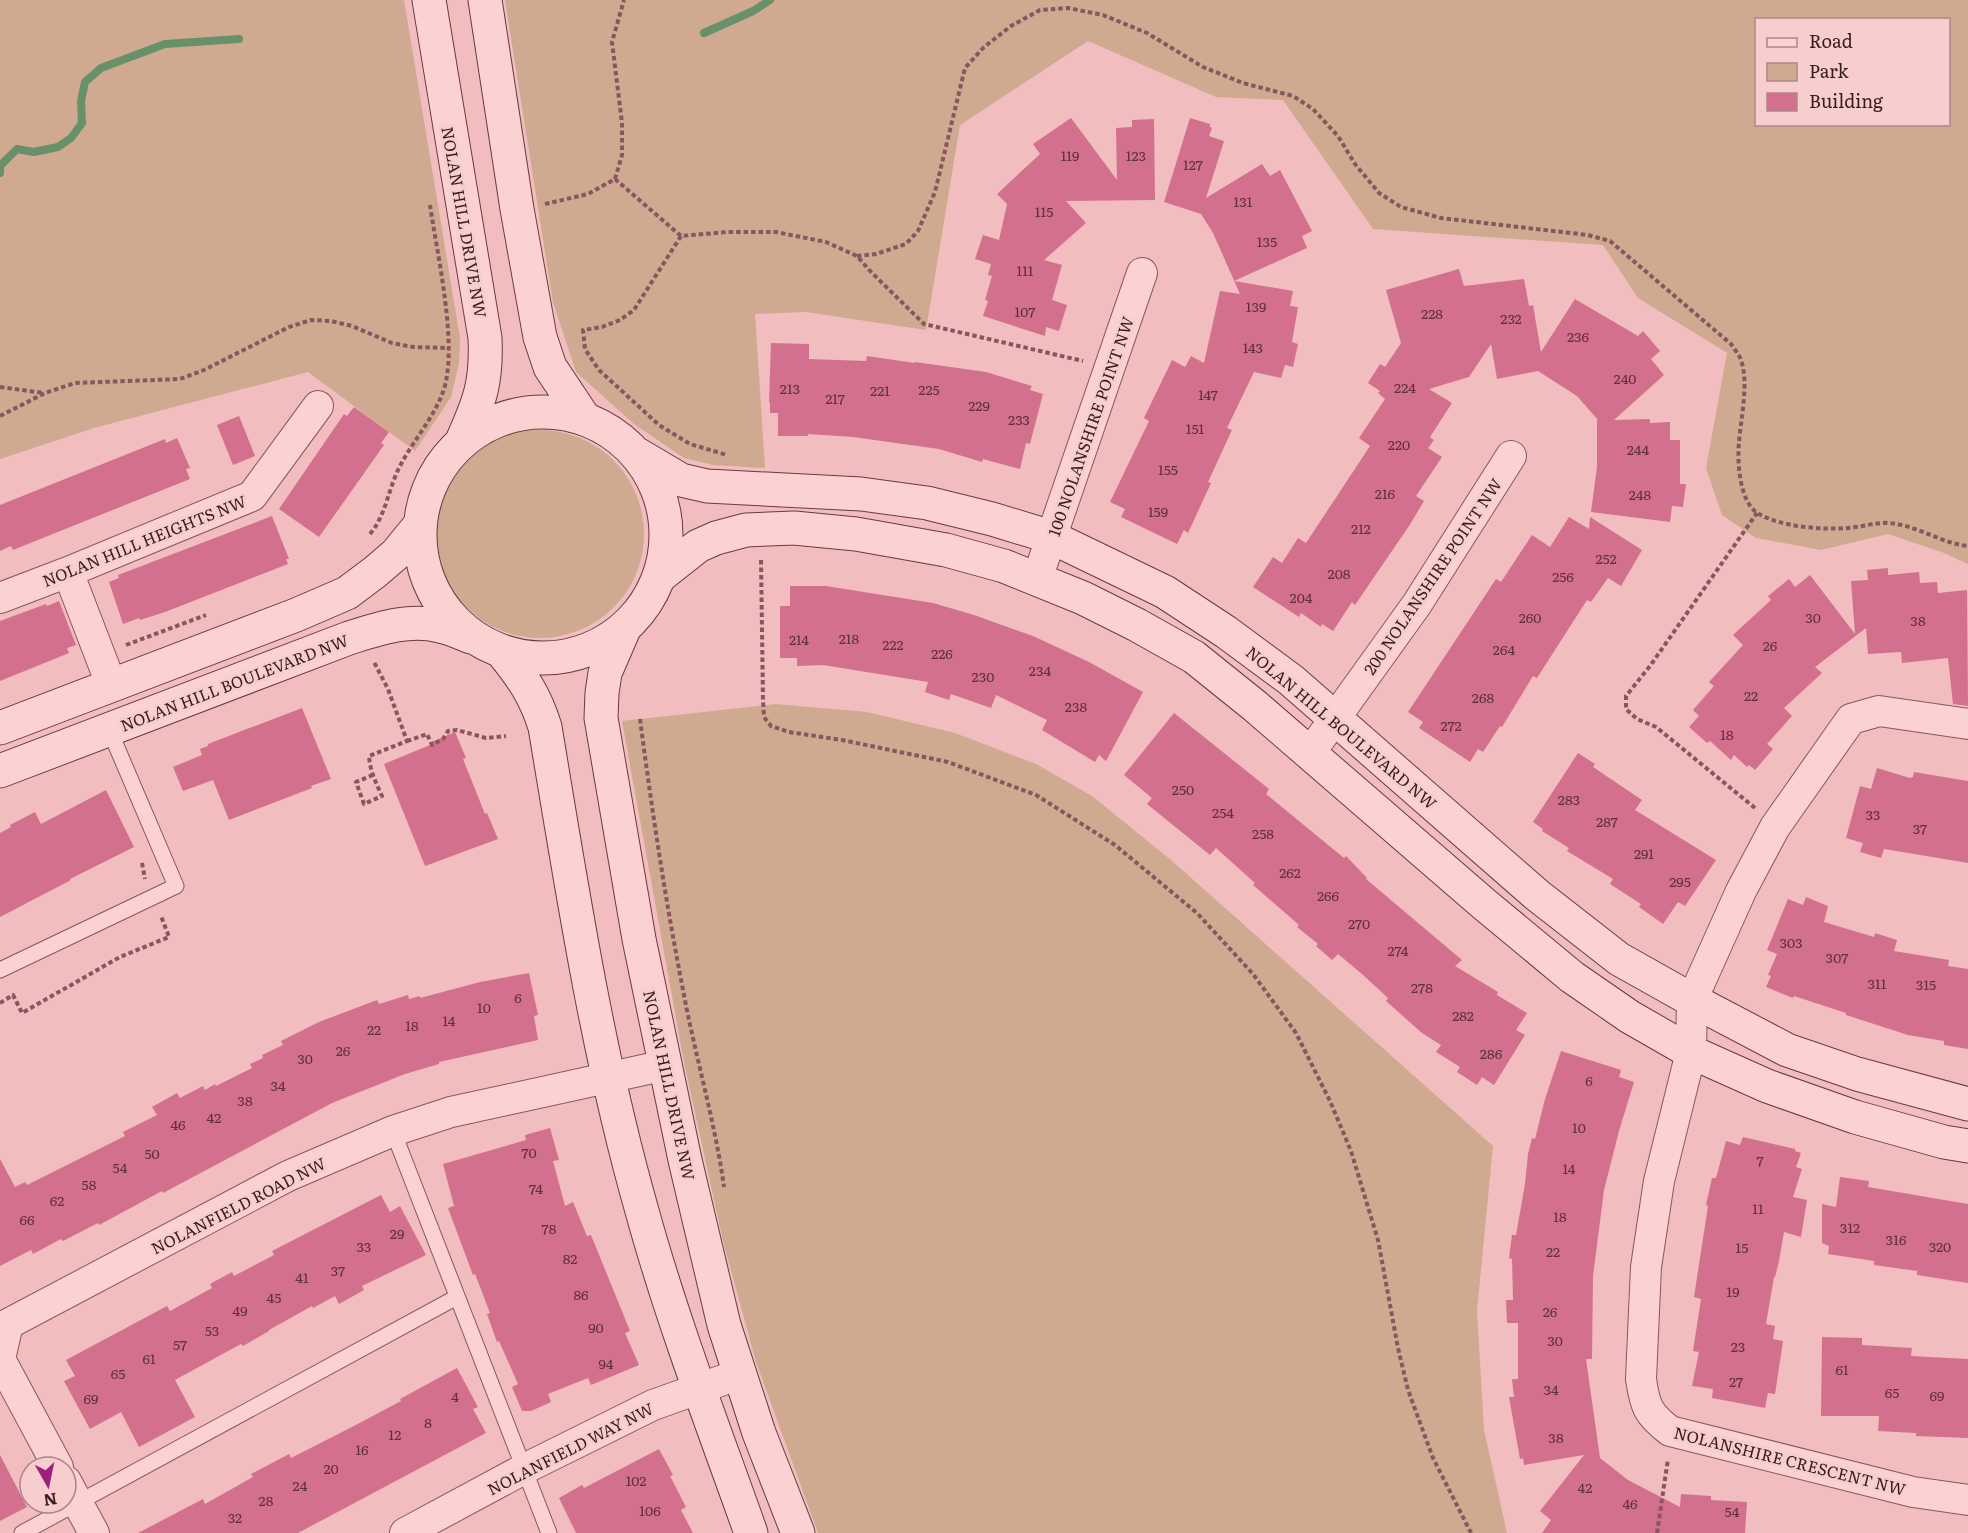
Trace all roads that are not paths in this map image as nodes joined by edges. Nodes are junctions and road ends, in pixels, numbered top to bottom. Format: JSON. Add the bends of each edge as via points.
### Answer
{"nodes":[{"id":1,"x":429,"y":0,"type":"edge"},
{"id":2,"x":485,"y":0,"type":"edge"},
{"id":3,"x":1142,"y":273,"type":"dead end"},
{"id":4,"x":318,"y":406,"type":"dead end"},
{"id":5,"x":584,"y":418,"type":"junction"},
{"id":6,"x":462,"y":441,"type":"junction"},
{"id":7,"x":637,"y":454,"type":"junction"},
{"id":8,"x":1511,"y":456,"type":"dead end"},
{"id":9,"x":419,"y":526,"type":"junction"},
{"id":10,"x":1051,"y":537,"type":"junction"},
{"id":11,"x":68,"y":572,"type":"junction"},
{"id":12,"x":660,"y":576,"type":"junction"},
{"id":13,"x":1037,"y":579,"type":"junction"},
{"id":14,"x":0,"y":598,"type":"edge"},
{"id":15,"x":624,"y":629,"type":"junction"},
{"id":16,"x":473,"y":637,"type":"junction"},
{"id":17,"x":502,"y":652,"type":"junction"},
{"id":18,"x":111,"y":684,"type":"junction"},
{"id":19,"x":1335,"y":718,"type":"junction"},
{"id":20,"x":1968,"y":724,"type":"edge"},
{"id":21,"x":0,"y":728,"type":"edge"},
{"id":22,"x":110,"y":729,"type":"junction"},
{"id":23,"x":1310,"y":753,"type":"junction"},
{"id":24,"x":0,"y":771,"type":"edge"},
{"id":25,"x":0,"y":970,"type":"edge"},
{"id":26,"x":1691,"y":1027,"type":"junction"},
{"id":27,"x":666,"y":1065,"type":"junction"},
{"id":28,"x":609,"y":1077,"type":"junction"},
{"id":29,"x":1968,"y":1104,"type":"edge"},
{"id":30,"x":393,"y":1131,"type":"junction"},
{"id":31,"x":1968,"y":1146,"type":"edge"},
{"id":32,"x":457,"y":1297,"type":"junction"},
{"id":33,"x":740,"y":1374,"type":"junction"},
{"id":34,"x":700,"y":1389,"type":"junction"},
{"id":35,"x":52,"y":1455,"type":"edge"},
{"id":36,"x":524,"y":1469,"type":"junction"},
{"id":37,"x":78,"y":1489,"type":"edge"},
{"id":38,"x":1968,"y":1500,"type":"edge"},
{"id":39,"x":78,"y":1503,"type":"edge"},
{"id":40,"x":44,"y":1515,"type":"edge"},
{"id":41,"x":22,"y":1533,"type":"edge"},
{"id":42,"x":94,"y":1533,"type":"edge"},
{"id":43,"x":405,"y":1533,"type":"edge"},
{"id":44,"x":549,"y":1533,"type":"edge"},
{"id":45,"x":751,"y":1533,"type":"edge"},
{"id":46,"x":798,"y":1533,"type":"edge"}],
"edges":[{"from":1,"to":6,"type":"street","name":"NOLAN HILL DRIVE NW","via":[[486,364],[477,409]]},
{"from":2,"to":5,"type":"street","via":[[540,338],[550,367]]},
{"from":3,"to":10,"type":"street","name":"100 NOLANSHIRE POINT NW"},
{"from":4,"to":11,"type":"street","name":"NOLAN HILL HEIGHTS NW","via":[[252,496]]},
{"from":5,"to":6,"type":"street","via":[[552,411],[520,413],[489,424]]},
{"from":5,"to":7,"type":"street","via":[[613,433]]},
{"from":6,"to":9,"type":"street","via":[[440,465],[426,494]]},
{"from":7,"to":10,"type":"street","name":"NOLAN HILL BOULEVARD NW","via":[[681,480],[707,486],[861,494],[927,503]]},
{"from":7,"to":12,"type":"street","via":[[655,481],[665,512],[667,544]]},
{"from":8,"to":19,"type":"street","name":"200 NOLANSHIRE POINT NW","via":[[1417,604]]},
{"from":9,"to":16,"type":"street","via":[[421,558],[431,589],[449,616]]},
{"from":9,"to":18,"type":"street","via":[[396,554],[346,593]]},
{"from":10,"to":13,"type":"street","name":"100 NOLANSHIRE POINT NW"},
{"from":10,"to":19,"type":"street","name":"NOLAN HILL BOULEVARD NW","via":[[1164,592],[1226,632]]},
{"from":11,"to":14,"type":"street","name":"NOLAN HILL HEIGHTS NW"},
{"from":11,"to":18,"type":"street"},
{"from":12,"to":13,"type":"street","name":"NOLAN HILL BOULEVARD NW","via":[[698,546],[716,538],[746,530],[794,528],[946,550]]},
{"from":12,"to":15,"type":"street","via":[[645,605]]},
{"from":13,"to":23,"type":"street","name":"NOLAN HILL BOULEVARD NW","via":[[1083,598],[1194,657]]},
{"from":15,"to":17,"type":"street","via":[[597,646],[566,657],[533,659]]},
{"from":15,"to":27,"type":"street","name":"NOLAN HILL DRIVE NW","via":[[605,673],[601,718],[639,939]]},
{"from":16,"to":17,"type":"street"},
{"from":16,"to":22,"type":"street","name":"NOLAN HILL BOULEVARD NW","via":[[439,625],[412,623],[382,628]]},
{"from":17,"to":28,"type":"street","via":[[525,680],[545,727]]},
{"from":18,"to":21,"type":"street"},
{"from":19,"to":23,"type":"street","name":"200 NOLANSHIRE POINT NW"},
{"from":19,"to":26,"type":"street","name":"NOLAN HILL BOULEVARD NW","via":[[1537,895],[1619,959]]},
{"from":20,"to":26,"type":"street","name":"NOLANSHIRE CRESCENT NW","via":[[1879,711],[1851,719],[1775,827],[1741,891]]},
{"from":22,"to":24,"type":"street","name":"NOLAN HILL BOULEVARD NW"},
{"from":22,"to":25,"type":"lane","via":[[176,886]]},
{"from":23,"to":26,"type":"street","name":"NOLAN HILL BOULEVARD NW","via":[[1572,976],[1630,1017]]},
{"from":26,"to":29,"type":"street","name":"NOLAN HILL BOULEVARD NW","via":[[1787,1050]]},
{"from":26,"to":31,"type":"street","name":"NOLAN HILL BOULEVARD NW","via":[[1767,1086],[1855,1117]]},
{"from":26,"to":38,"type":"street","name":"NOLANSHIRE CRESCENT NW","via":[[1659,1181],[1646,1268],[1641,1379],[1652,1417],[1670,1431],[1913,1492]]},
{"from":27,"to":28,"type":"street","name":"NOLANFIELD ROAD NW"},
{"from":27,"to":33,"type":"street","name":"NOLAN HILL DRIVE NW","via":[[724,1325]]},
{"from":28,"to":30,"type":"street","name":"NOLANFIELD ROAD NW","via":[[451,1112]]},
{"from":28,"to":34,"type":"street","via":[[642,1212]]},
{"from":30,"to":32,"type":"lane"},
{"from":30,"to":35,"type":"street","name":"NOLANFIELD ROAD NW","via":[[288,1176],[8,1324],[0,1359]]},
{"from":32,"to":36,"type":"lane"},
{"from":32,"to":37,"type":"lane"},
{"from":33,"to":34,"type":"street","name":"NOLANFIELD WAY NW"},
{"from":33,"to":46,"type":"street","name":"NOLAN HILL DRIVE NW"},
{"from":34,"to":36,"type":"street","name":"NOLANFIELD WAY NW","via":[[653,1405]]},
{"from":34,"to":45,"type":"street"},
{"from":36,"to":43,"type":"street","name":"NOLANFIELD WAY NW"},
{"from":36,"to":44,"type":"lane"},
{"from":39,"to":42,"type":"street"},
{"from":40,"to":41,"type":"lane"}]}
